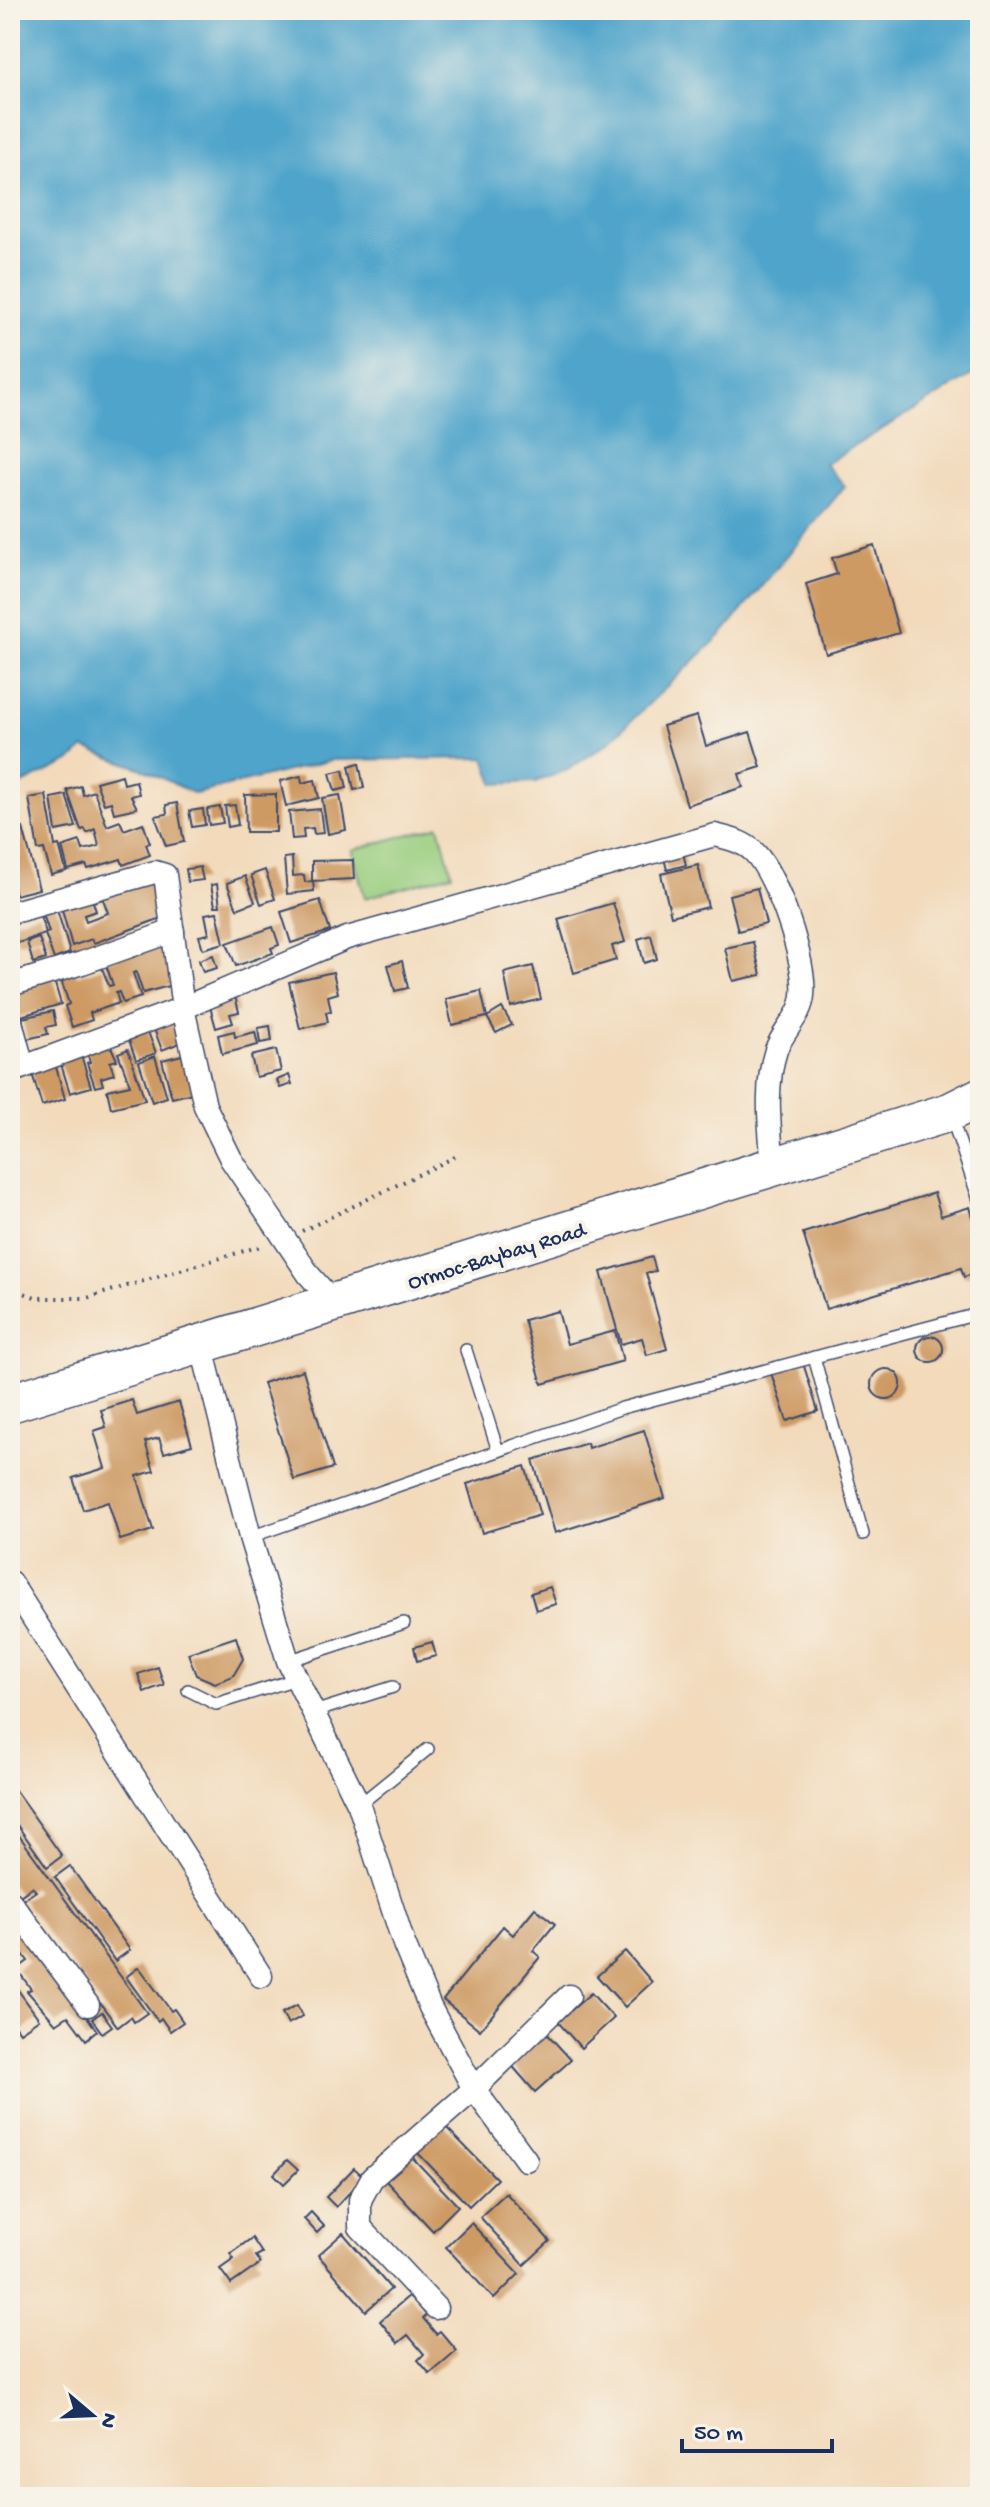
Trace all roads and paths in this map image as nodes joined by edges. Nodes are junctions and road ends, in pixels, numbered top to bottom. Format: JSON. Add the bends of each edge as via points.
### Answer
{"nodes":[{"id":1,"x":10,"y":913,"type":"edge"},
{"id":2,"x":173,"y":931,"type":"junction"},
{"id":3,"x":10,"y":985,"type":"edge"},
{"id":4,"x":183,"y":1008,"type":"junction"},
{"id":5,"x":10,"y":1018,"type":"edge"},
{"id":6,"x":17,"y":1070,"type":"edge"},
{"id":7,"x":965,"y":1104,"type":"edge"},
{"id":8,"x":459,"y":1155,"type":"dead end"},
{"id":9,"x":773,"y":1167,"type":"junction"},
{"id":10,"x":980,"y":1203,"type":"edge"},
{"id":11,"x":286,"y":1238,"type":"junction"},
{"id":12,"x":10,"y":1288,"type":"edge"},
{"id":13,"x":335,"y":1304,"type":"junction"},
{"id":14,"x":980,"y":1310,"type":"edge"},
{"id":15,"x":201,"y":1344,"type":"junction"},
{"id":16,"x":466,"y":1350,"type":"dead end"},
{"id":17,"x":814,"y":1357,"type":"junction"},
{"id":18,"x":10,"y":1403,"type":"edge"},
{"id":19,"x":498,"y":1451,"type":"junction"},
{"id":20,"x":863,"y":1534,"type":"dead end"},
{"id":21,"x":250,"y":1537,"type":"junction"},
{"id":22,"x":10,"y":1582,"type":"edge"},
{"id":23,"x":404,"y":1623,"type":"dead end"},
{"id":24,"x":292,"y":1670,"type":"junction"},
{"id":25,"x":393,"y":1687,"type":"dead end"},
{"id":26,"x":188,"y":1690,"type":"dead end"},
{"id":27,"x":314,"y":1712,"type":"junction"},
{"id":28,"x":428,"y":1749,"type":"dead end"},
{"id":29,"x":359,"y":1805,"type":"junction"},
{"id":30,"x":10,"y":1901,"type":"edge"},
{"id":31,"x":261,"y":1976,"type":"dead end"},
{"id":32,"x":569,"y":1996,"type":"dead end"},
{"id":33,"x":88,"y":2005,"type":"dead end"},
{"id":34,"x":474,"y":2089,"type":"junction"},
{"id":35,"x":526,"y":2160,"type":"dead end"},
{"id":36,"x":436,"y":2308,"type":"dead end"}],
"edges":[{"from":1,"to":2,"type":"street","via":[[155,872],[165,875]]},
{"from":2,"to":3,"type":"street"},
{"from":2,"to":4,"type":"street"},
{"from":4,"to":6,"type":"street"},
{"from":4,"to":9,"type":"street","via":[[347,938],[715,835],[741,842],[755,853],[777,889],[802,961],[804,998],[776,1047],[771,1071]]},
{"from":4,"to":11,"type":"street","via":[[205,1106],[231,1159]]},
{"from":5,"to":6,"type":"street"},
{"from":7,"to":9,"type":"highway","name":"Ormoc-Baybay Road"},
{"from":7,"to":10,"type":"lane"},
{"from":8,"to":11,"type":"path"},
{"from":9,"to":13,"type":"highway","name":"Ormoc-Baybay Road"},
{"from":11,"to":12,"type":"path","via":[[87,1298],[38,1298]]},
{"from":11,"to":13,"type":"street"},
{"from":13,"to":15,"type":"highway","name":"Ormoc-Baybay Road"},
{"from":14,"to":17,"type":"lane"},
{"from":15,"to":18,"type":"highway","name":"Ormoc-Baybay Road"},
{"from":15,"to":21,"type":"street"},
{"from":16,"to":19,"type":"lane"},
{"from":17,"to":19,"type":"lane","via":[[622,1408]]},
{"from":17,"to":20,"type":"lane"},
{"from":19,"to":21,"type":"lane"},
{"from":21,"to":24,"type":"street"},
{"from":22,"to":31,"type":"street"},
{"from":23,"to":24,"type":"lane"},
{"from":24,"to":26,"type":"lane","via":[[216,1704]]},
{"from":24,"to":27,"type":"street"},
{"from":25,"to":27,"type":"lane"},
{"from":27,"to":29,"type":"street"},
{"from":28,"to":29,"type":"lane"},
{"from":29,"to":34,"type":"street","via":[[404,1944]]},
{"from":30,"to":33,"type":"street"},
{"from":32,"to":34,"type":"street"},
{"from":34,"to":35,"type":"street"},
{"from":34,"to":36,"type":"street","via":[[372,2178],[360,2200],[360,2227]]}]}
